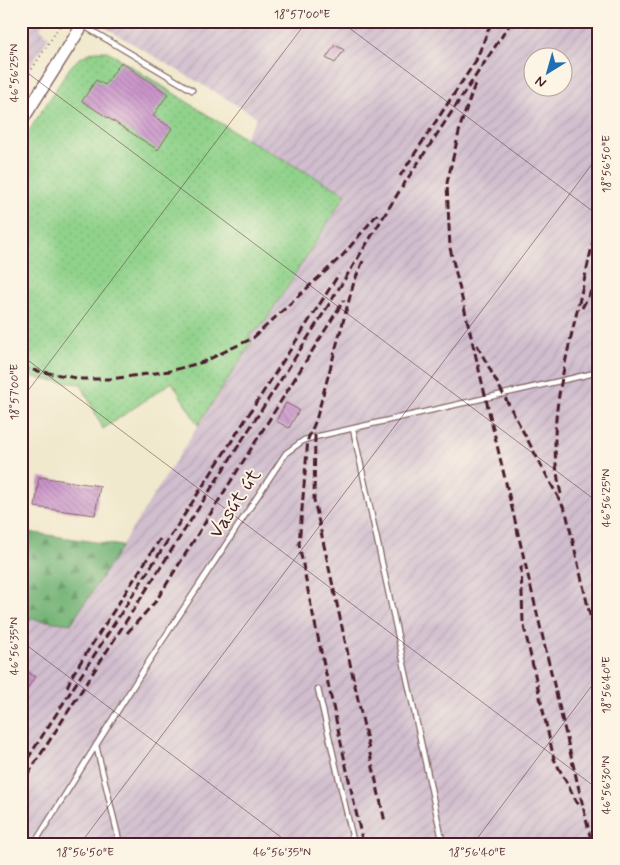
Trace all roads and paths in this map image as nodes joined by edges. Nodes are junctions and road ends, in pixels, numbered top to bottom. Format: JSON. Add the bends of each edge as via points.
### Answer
{"nodes":[{"id":1,"x":63,"y":21,"type":"edge"},
{"id":2,"x":84,"y":23,"type":"edge"},
{"id":3,"x":21,"y":86,"type":"edge"},
{"id":4,"x":192,"y":90,"type":"dead end"},
{"id":5,"x":21,"y":122,"type":"edge"},
{"id":6,"x":599,"y":372,"type":"edge"},
{"id":7,"x":353,"y":429,"type":"junction"},
{"id":8,"x":318,"y":689,"type":"dead end"},
{"id":9,"x":96,"y":745,"type":"junction"},
{"id":10,"x":34,"y":844,"type":"edge"},
{"id":11,"x":120,"y":844,"type":"edge"},
{"id":12,"x":354,"y":844,"type":"edge"},
{"id":13,"x":443,"y":844,"type":"edge"}],
"edges":[{"from":1,"to":3,"type":"path"},
{"from":2,"to":4,"type":"lane"},
{"from":2,"to":5,"type":"street"},
{"from":6,"to":7,"type":"lane","name":"Vasút út"},
{"from":7,"to":9,"type":"lane","name":"Vasút út","via":[[304,440],[286,453]]},
{"from":7,"to":13,"type":"lane"},
{"from":8,"to":12,"type":"lane"},
{"from":9,"to":10,"type":"lane","name":"Vasút út"},
{"from":9,"to":11,"type":"lane"}]}
